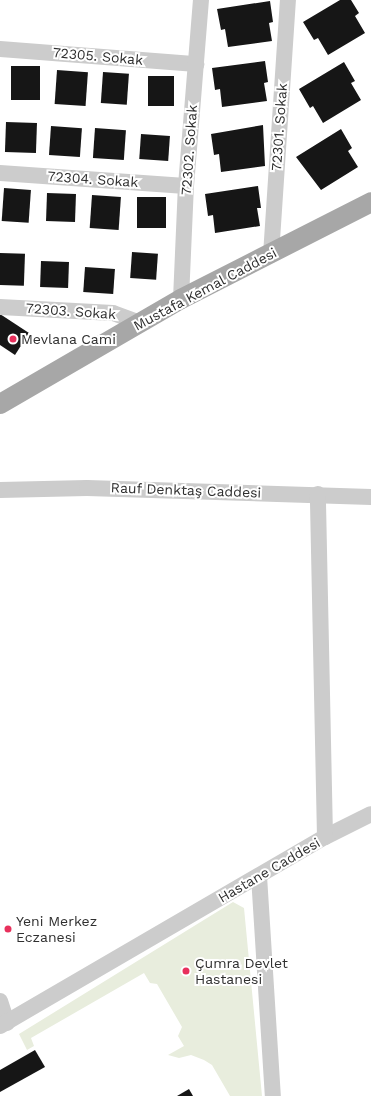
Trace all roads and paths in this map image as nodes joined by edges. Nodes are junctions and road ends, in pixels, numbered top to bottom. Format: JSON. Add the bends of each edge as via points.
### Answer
{"nodes":[{"id":1,"x":200,"y":0,"type":"edge"},
{"id":2,"x":288,"y":0,"type":"edge"},
{"id":3,"x":0,"y":49,"type":"edge"},
{"id":4,"x":196,"y":64,"type":"junction"},
{"id":5,"x":0,"y":173,"type":"edge"},
{"id":6,"x":186,"y":186,"type":"junction"},
{"id":7,"x":371,"y":202,"type":"edge"},
{"id":8,"x":271,"y":255,"type":"junction"},
{"id":9,"x":181,"y":299,"type":"junction"},
{"id":10,"x":0,"y":307,"type":"edge"},
{"id":11,"x":140,"y":323,"type":"junction"},
{"id":12,"x":0,"y":404,"type":"edge"},
{"id":13,"x":0,"y":490,"type":"edge"},
{"id":14,"x":318,"y":494,"type":"junction"},
{"id":15,"x":371,"y":497,"type":"edge"},
{"id":16,"x":371,"y":814,"type":"edge"},
{"id":17,"x":325,"y":837,"type":"junction"},
{"id":18,"x":259,"y":876,"type":"junction"},
{"id":19,"x":0,"y":1001,"type":"edge"},
{"id":20,"x":3,"y":1024,"type":"edge"},
{"id":21,"x":273,"y":1096,"type":"edge"}],
"edges":[{"from":1,"to":4,"type":"street","name":"72302. Sokak"},
{"from":2,"to":8,"type":"street","name":"72301. Sokak"},
{"from":3,"to":4,"type":"street","name":"72305. Sokak"},
{"from":4,"to":6,"type":"street","name":"72302. Sokak"},
{"from":5,"to":6,"type":"street","name":"72304. Sokak"},
{"from":6,"to":9,"type":"street","name":"72302. Sokak"},
{"from":7,"to":8,"type":"main road","name":"Mustafa Kemal Caddesi"},
{"from":8,"to":9,"type":"main road","name":"Mustafa Kemal Caddesi"},
{"from":9,"to":11,"type":"main road","name":"Mustafa Kemal Caddesi"},
{"from":10,"to":11,"type":"street","name":"72303. Sokak","via":[[113,313]]},
{"from":11,"to":12,"type":"main road","name":"Mustafa Kemal Caddesi"},
{"from":13,"to":14,"type":"street","name":"Rauf Denktaş Caddesi","via":[[88,488]]},
{"from":14,"to":15,"type":"street","name":"Rauf Denktaş Caddesi"},
{"from":14,"to":17,"type":"street","name":"Hastane Caddesi"},
{"from":16,"to":17,"type":"street"},
{"from":17,"to":18,"type":"street","name":"Hastane Caddesi"},
{"from":18,"to":20,"type":"street","name":"Hastane Caddesi"},
{"from":18,"to":21,"type":"street"},
{"from":19,"to":20,"type":"street"}]}
